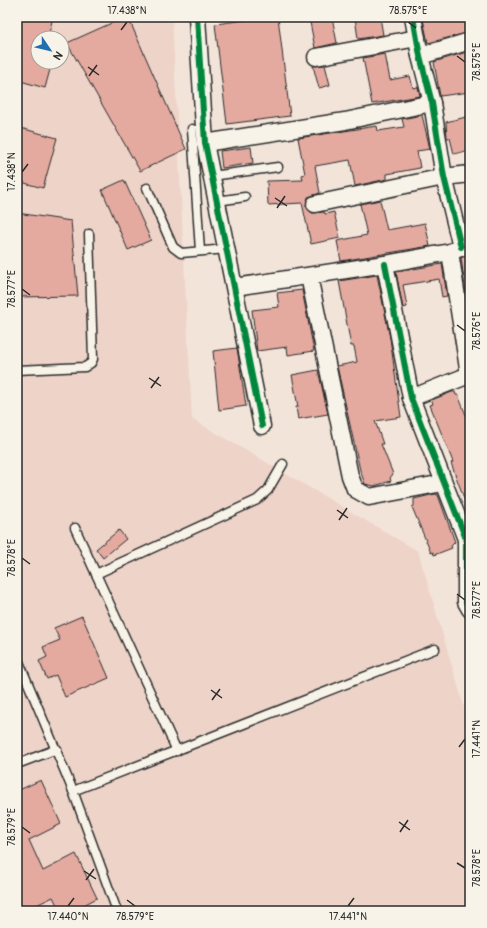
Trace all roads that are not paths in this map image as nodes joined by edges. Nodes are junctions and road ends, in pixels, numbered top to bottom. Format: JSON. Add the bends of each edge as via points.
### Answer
{"nodes":[{"id":1,"x":197,"y":17,"type":"edge"},
{"id":2,"x":413,"y":17,"type":"edge"},
{"id":3,"x":417,"y":38,"type":"junction"},
{"id":4,"x":470,"y":40,"type":"edge"},
{"id":5,"x":420,"y":56,"type":"junction"},
{"id":6,"x":316,"y":57,"type":"dead end"},
{"id":7,"x":432,"y":103,"type":"junction"},
{"id":8,"x":192,"y":129,"type":"dead end"},
{"id":9,"x":205,"y":143,"type":"junction"},
{"id":10,"x":278,"y":167,"type":"dead end"},
{"id":11,"x":470,"y":174,"type":"edge"},
{"id":12,"x":212,"y":176,"type":"junction"},
{"id":13,"x":444,"y":177,"type":"junction"},
{"id":14,"x":147,"y":188,"type":"dead end"},
{"id":15,"x":245,"y":197,"type":"dead end"},
{"id":16,"x":217,"y":201,"type":"junction"},
{"id":17,"x":315,"y":204,"type":"dead end"},
{"id":18,"x":89,"y":234,"type":"dead end"},
{"id":19,"x":460,"y":248,"type":"edge"},
{"id":20,"x":227,"y":249,"type":"junction"},
{"id":21,"x":200,"y":251,"type":"junction"},
{"id":22,"x":385,"y":264,"type":"junction"},
{"id":23,"x":309,"y":276,"type":"junction"},
{"id":24,"x":234,"y":287,"type":"junction"},
{"id":25,"x":17,"y":370,"type":"edge"},
{"id":26,"x":469,"y":376,"type":"edge"},
{"id":27,"x":411,"y":398,"type":"junction"},
{"id":28,"x":262,"y":426,"type":"dead end"},
{"id":29,"x":283,"y":464,"type":"dead end"},
{"id":30,"x":443,"y":483,"type":"junction"},
{"id":31,"x":75,"y":528,"type":"dead end"},
{"id":32,"x":467,"y":529,"type":"edge"},
{"id":33,"x":96,"y":574,"type":"junction"},
{"id":34,"x":470,"y":609,"type":"edge"},
{"id":35,"x":435,"y":649,"type":"dead end"},
{"id":36,"x":17,"y":657,"type":"edge"},
{"id":37,"x":57,"y":749,"type":"junction"},
{"id":38,"x":177,"y":751,"type":"junction"},
{"id":39,"x":17,"y":764,"type":"edge"},
{"id":40,"x":73,"y":791,"type":"junction"},
{"id":41,"x":117,"y":911,"type":"edge"}],
"edges":[{"from":1,"to":9,"type":"street"},
{"from":2,"to":3,"type":"street"},
{"from":3,"to":5,"type":"street"},
{"from":3,"to":6,"type":"street"},
{"from":4,"to":5,"type":"street"},
{"from":5,"to":7,"type":"street"},
{"from":7,"to":9,"type":"street","via":[[346,121]]},
{"from":7,"to":13,"type":"street"},
{"from":8,"to":21,"type":"lane"},
{"from":9,"to":12,"type":"street"},
{"from":10,"to":12,"type":"lane"},
{"from":11,"to":13,"type":"street"},
{"from":12,"to":16,"type":"street"},
{"from":13,"to":17,"type":"street"},
{"from":13,"to":19,"type":"street"},
{"from":14,"to":21,"type":"lane","via":[[173,247],[181,253]]},
{"from":15,"to":16,"type":"lane"},
{"from":16,"to":20,"type":"street"},
{"from":18,"to":25,"type":"lane","via":[[93,359],[91,363],[85,367]]},
{"from":19,"to":22,"type":"street"},
{"from":19,"to":26,"type":"street"},
{"from":20,"to":21,"type":"lane"},
{"from":20,"to":24,"type":"street"},
{"from":22,"to":23,"type":"street"},
{"from":22,"to":27,"type":"street"},
{"from":23,"to":24,"type":"street"},
{"from":23,"to":30,"type":"street","via":[[350,476],[355,489],[369,497]]},
{"from":24,"to":28,"type":"street"},
{"from":26,"to":27,"type":"street"},
{"from":27,"to":30,"type":"street"},
{"from":29,"to":33,"type":"lane","via":[[268,490],[257,500]]},
{"from":30,"to":32,"type":"street"},
{"from":31,"to":33,"type":"lane"},
{"from":32,"to":34,"type":"street","via":[[466,602]]},
{"from":33,"to":38,"type":"lane"},
{"from":35,"to":38,"type":"lane"},
{"from":36,"to":37,"type":"lane"},
{"from":37,"to":39,"type":"lane"},
{"from":37,"to":40,"type":"lane"},
{"from":38,"to":40,"type":"lane"},
{"from":40,"to":41,"type":"lane"}]}
